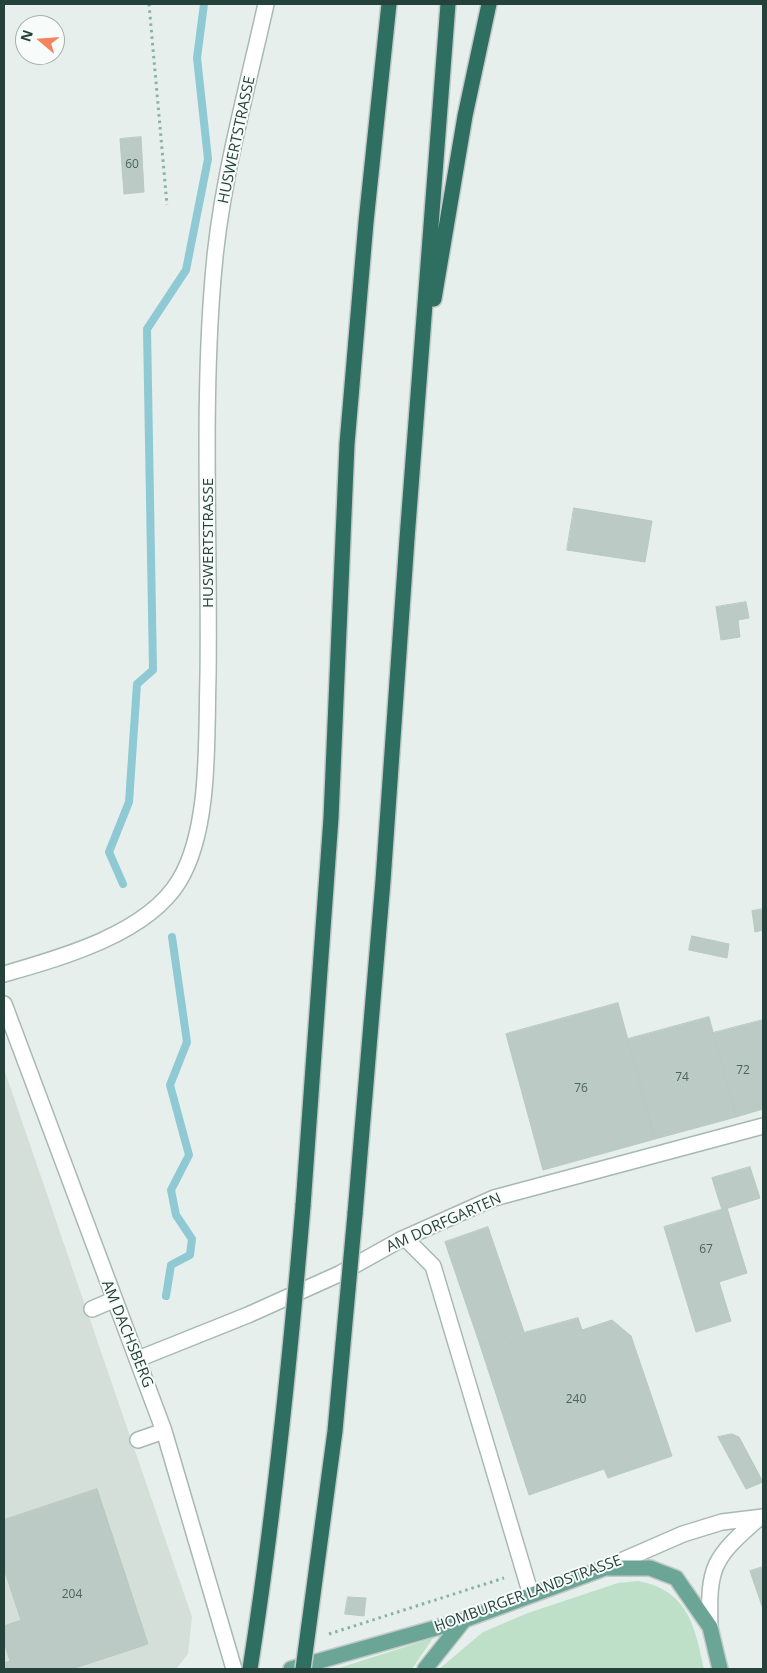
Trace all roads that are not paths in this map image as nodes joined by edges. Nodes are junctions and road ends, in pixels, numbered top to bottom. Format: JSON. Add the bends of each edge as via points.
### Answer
{"nodes":[{"id":1,"x":266,"y":4,"type":"edge"},
{"id":2,"x":389,"y":4,"type":"edge"},
{"id":3,"x":448,"y":4,"type":"edge"},
{"id":4,"x":489,"y":4,"type":"edge"},
{"id":5,"x":418,"y":389,"type":"junction"},
{"id":6,"x":4,"y":974,"type":"edge"},
{"id":7,"x":4,"y":1004,"type":"edge"},
{"id":8,"x":763,"y":1126,"type":"edge"},
{"id":9,"x":405,"y":1238,"type":"junction"},
{"id":10,"x":113,"y":1300,"type":"junction"},
{"id":11,"x":92,"y":1309,"type":"dead end"},
{"id":12,"x":138,"y":1359,"type":"junction"},
{"id":13,"x":164,"y":1431,"type":"junction"},
{"id":14,"x":138,"y":1440,"type":"dead end"},
{"id":15,"x":761,"y":1518,"type":"edge"},
{"id":16,"x":605,"y":1568,"type":"junction"},
{"id":17,"x":531,"y":1594,"type":"junction"},
{"id":18,"x":464,"y":1620,"type":"junction"},
{"id":19,"x":710,"y":1627,"type":"junction"},
{"id":20,"x":234,"y":1669,"type":"edge"},
{"id":21,"x":250,"y":1669,"type":"edge"},
{"id":22,"x":291,"y":1669,"type":"edge"},
{"id":23,"x":303,"y":1669,"type":"edge"},
{"id":24,"x":425,"y":1669,"type":"edge"},
{"id":25,"x":720,"y":1669,"type":"edge"}],
"edges":[{"from":1,"to":6,"type":"street","name":"HUSWERTSTRASSE","via":[[227,179],[213,276],[209,361],[206,739],[198,833],[179,882],[142,918],[61,958]]},
{"from":2,"to":21,"type":"highway","bridge":true,"via":[[347,444],[331,818],[303,1206],[291,1346]]},
{"from":3,"to":5,"type":"highway"},
{"from":4,"to":5,"type":"highway","via":[[465,116]]},
{"from":5,"to":23,"type":"highway","bridge":true,"via":[[384,881],[355,1214],[335,1432]]},
{"from":7,"to":10,"type":"street","name":"AM DACHSBERG"},
{"from":8,"to":9,"type":"street","name":"AM DORFGARTEN","via":[[494,1198]]},
{"from":9,"to":12,"type":"street","name":"AM DORFGARTEN","via":[[339,1274]]},
{"from":9,"to":17,"type":"street","via":[[433,1266]]},
{"from":10,"to":11,"type":"street"},
{"from":10,"to":12,"type":"street","name":"AM DACHSBERG"},
{"from":12,"to":13,"type":"street","name":"AM DACHSBERG"},
{"from":13,"to":14,"type":"street"},
{"from":13,"to":20,"type":"street","name":"AM DACHSBERG"},
{"from":15,"to":16,"type":"street","name":"HOMBURGER LANDSTRASSE","via":[[714,1524]]},
{"from":15,"to":19,"type":"street","via":[[731,1543],[716,1563],[709,1590]]},
{"from":16,"to":17,"type":"main road","name":"HOMBURGER LANDSTRASSE"},
{"from":16,"to":19,"type":"main road","via":[[650,1568],[676,1578]]},
{"from":17,"to":18,"type":"main road","name":"HOMBURGER LANDSTRASSE"},
{"from":18,"to":22,"type":"main road","name":"HOMBURGER LANDSTRASSE"},
{"from":18,"to":24,"type":"main road"},
{"from":19,"to":25,"type":"main road"}]}
